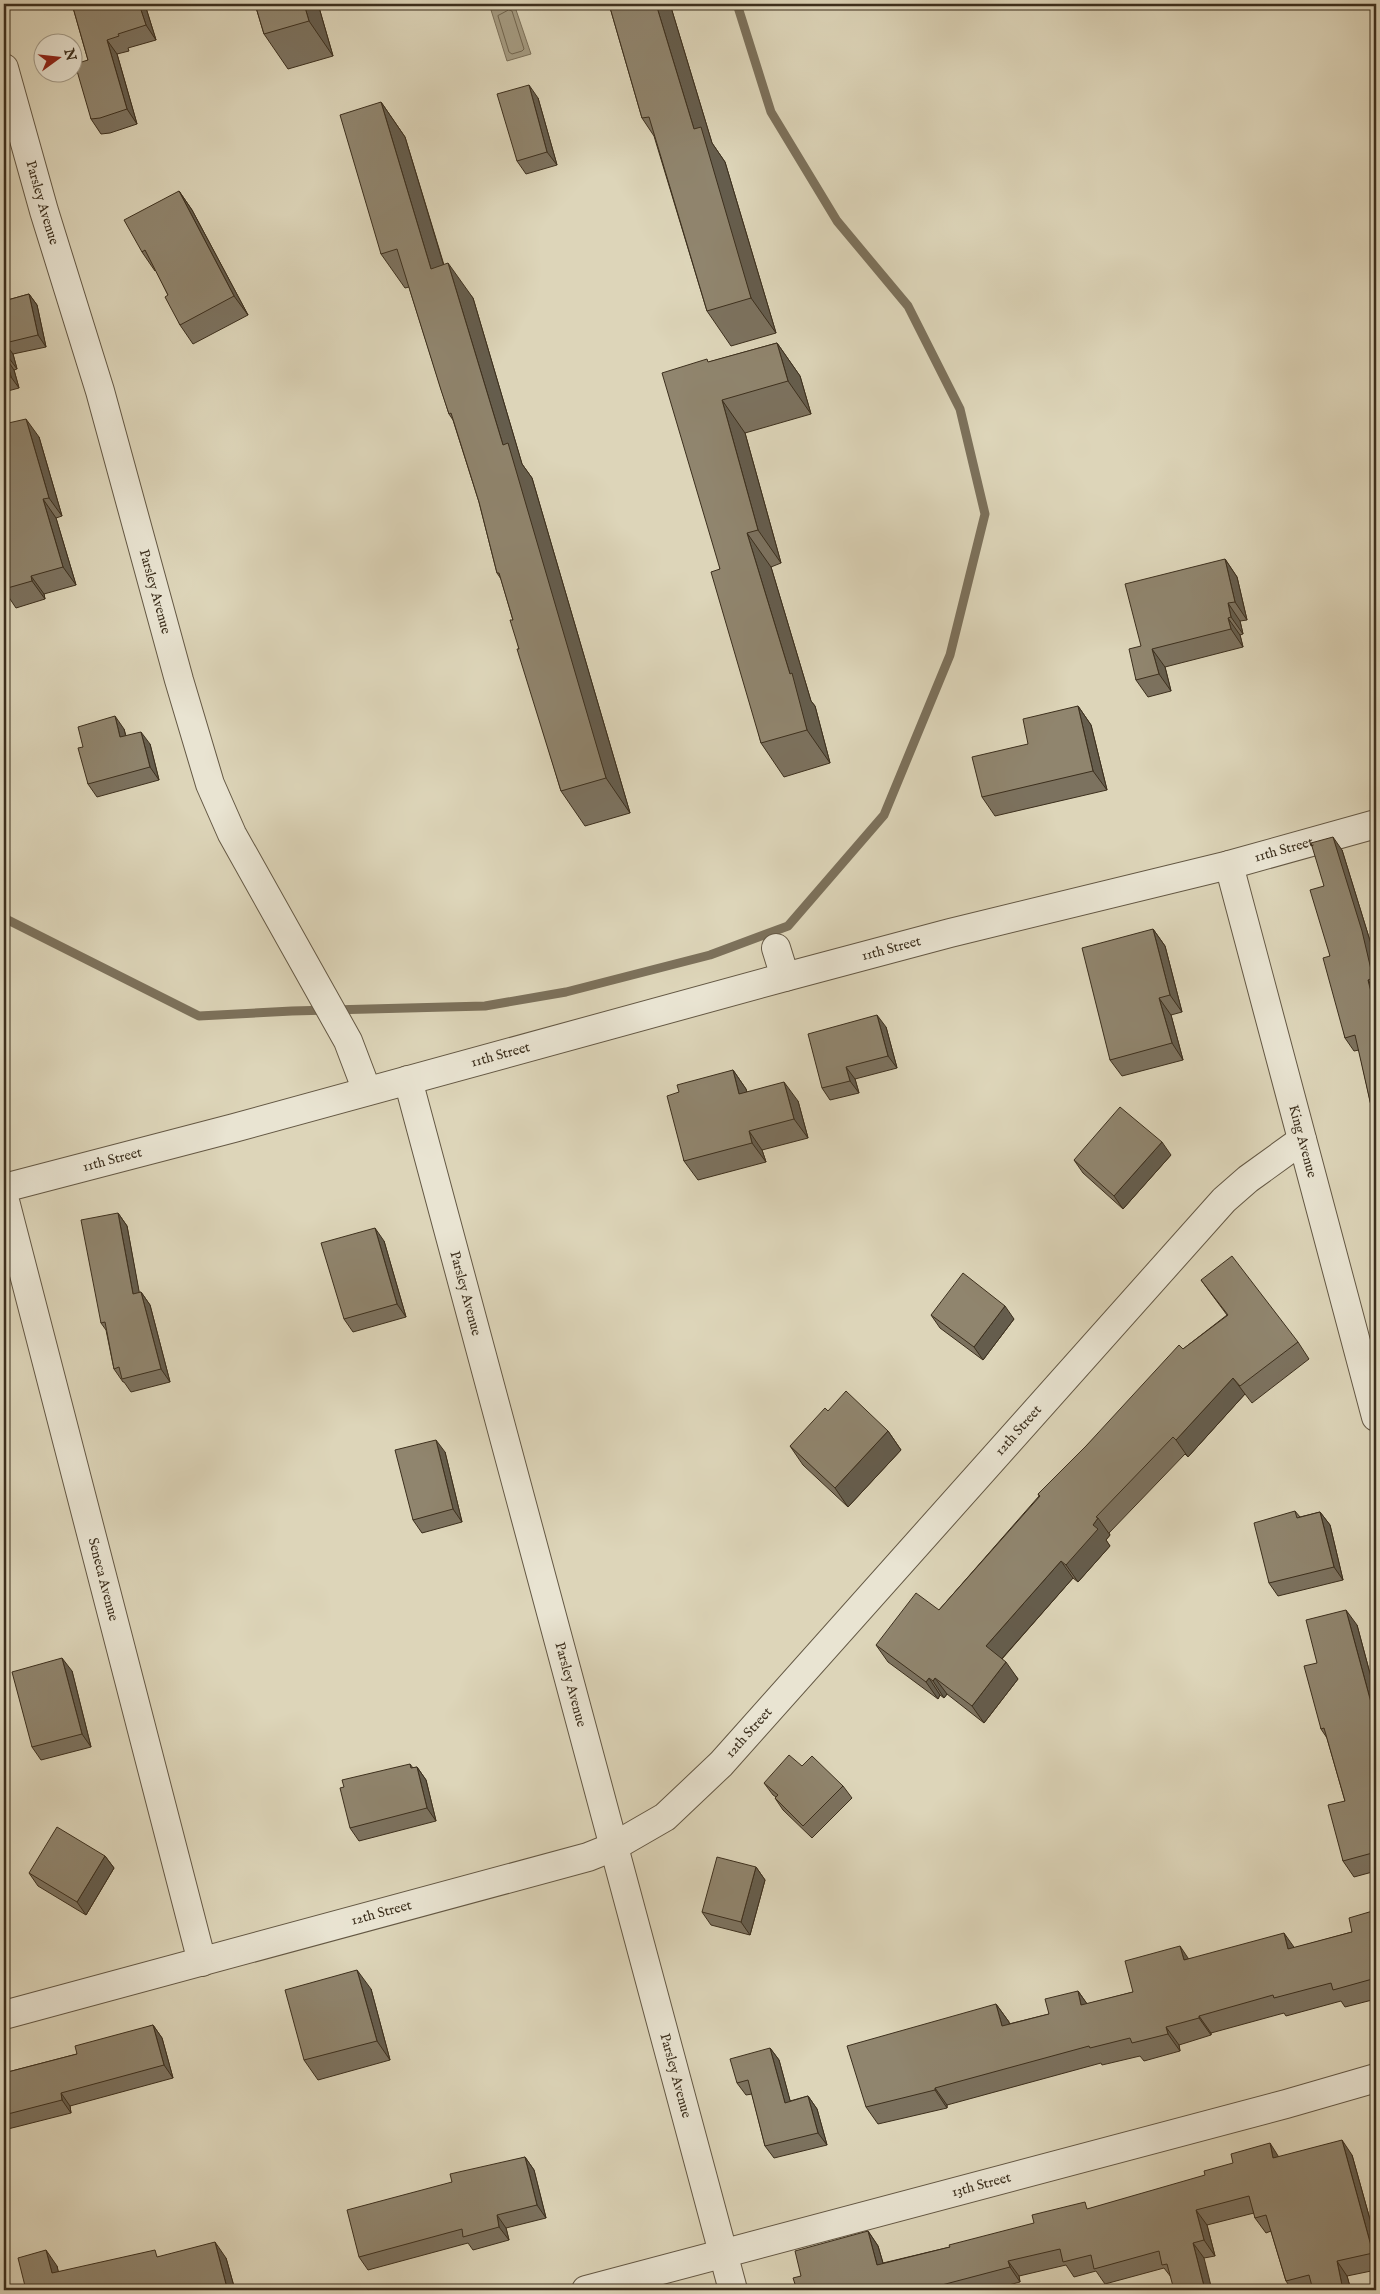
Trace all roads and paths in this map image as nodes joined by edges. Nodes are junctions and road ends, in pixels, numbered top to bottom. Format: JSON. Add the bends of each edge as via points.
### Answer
{"nodes":[{"id":1,"x":4,"y":68,"type":"edge"},
{"id":2,"x":1376,"y":824,"type":"edge"},
{"id":3,"x":1229,"y":865,"type":"junction"},
{"id":4,"x":776,"y":948,"type":"dead end"},
{"id":5,"x":785,"y":977,"type":"junction"},
{"id":6,"x":408,"y":1080,"type":"junction"},
{"id":7,"x":367,"y":1090,"type":"junction"},
{"id":8,"x":1302,"y":1140,"type":"junction"},
{"id":9,"x":4,"y":1188,"type":"edge"},
{"id":10,"x":4,"y":1197,"type":"edge"},
{"id":11,"x":1376,"y":1417,"type":"edge"},
{"id":12,"x":613,"y":1847,"type":"junction"},
{"id":13,"x":202,"y":1962,"type":"junction"},
{"id":14,"x":4,"y":2016,"type":"edge"},
{"id":15,"x":1376,"y":2078,"type":"edge"},
{"id":16,"x":723,"y":2253,"type":"junction"},
{"id":17,"x":586,"y":2290,"type":"edge"},
{"id":18,"x":733,"y":2290,"type":"edge"}],
"edges":[{"from":1,"to":7,"type":"street","name":"Parsley Avenue","via":[[100,391],[210,784],[232,834],[348,1041]]},
{"from":2,"to":3,"type":"street","name":"11th Street"},
{"from":3,"to":5,"type":"street","name":"11th Street"},
{"from":3,"to":8,"type":"street","name":"King Avenue"},
{"from":4,"to":5,"type":"street"},
{"from":5,"to":6,"type":"street","name":"11th Street"},
{"from":6,"to":7,"type":"street","name":"11th Street"},
{"from":6,"to":12,"type":"street","name":"Parsley Avenue"},
{"from":7,"to":9,"type":"street","name":"11th Street"},
{"from":8,"to":11,"type":"street","name":"King Avenue"},
{"from":8,"to":12,"type":"street","name":"12th Street","via":[[1224,1200],[721,1764],[665,1817]]},
{"from":10,"to":13,"type":"street","name":"Seneca Avenue"},
{"from":12,"to":13,"type":"street","name":"12th Street","via":[[480,1888]]},
{"from":12,"to":16,"type":"street","name":"Parsley Avenue"},
{"from":13,"to":14,"type":"street","name":"12th Street"},
{"from":15,"to":16,"type":"street","name":"13th Street"},
{"from":16,"to":17,"type":"street","name":"13th Street"},
{"from":16,"to":18,"type":"street","name":"Parsley Avenue"}]}
